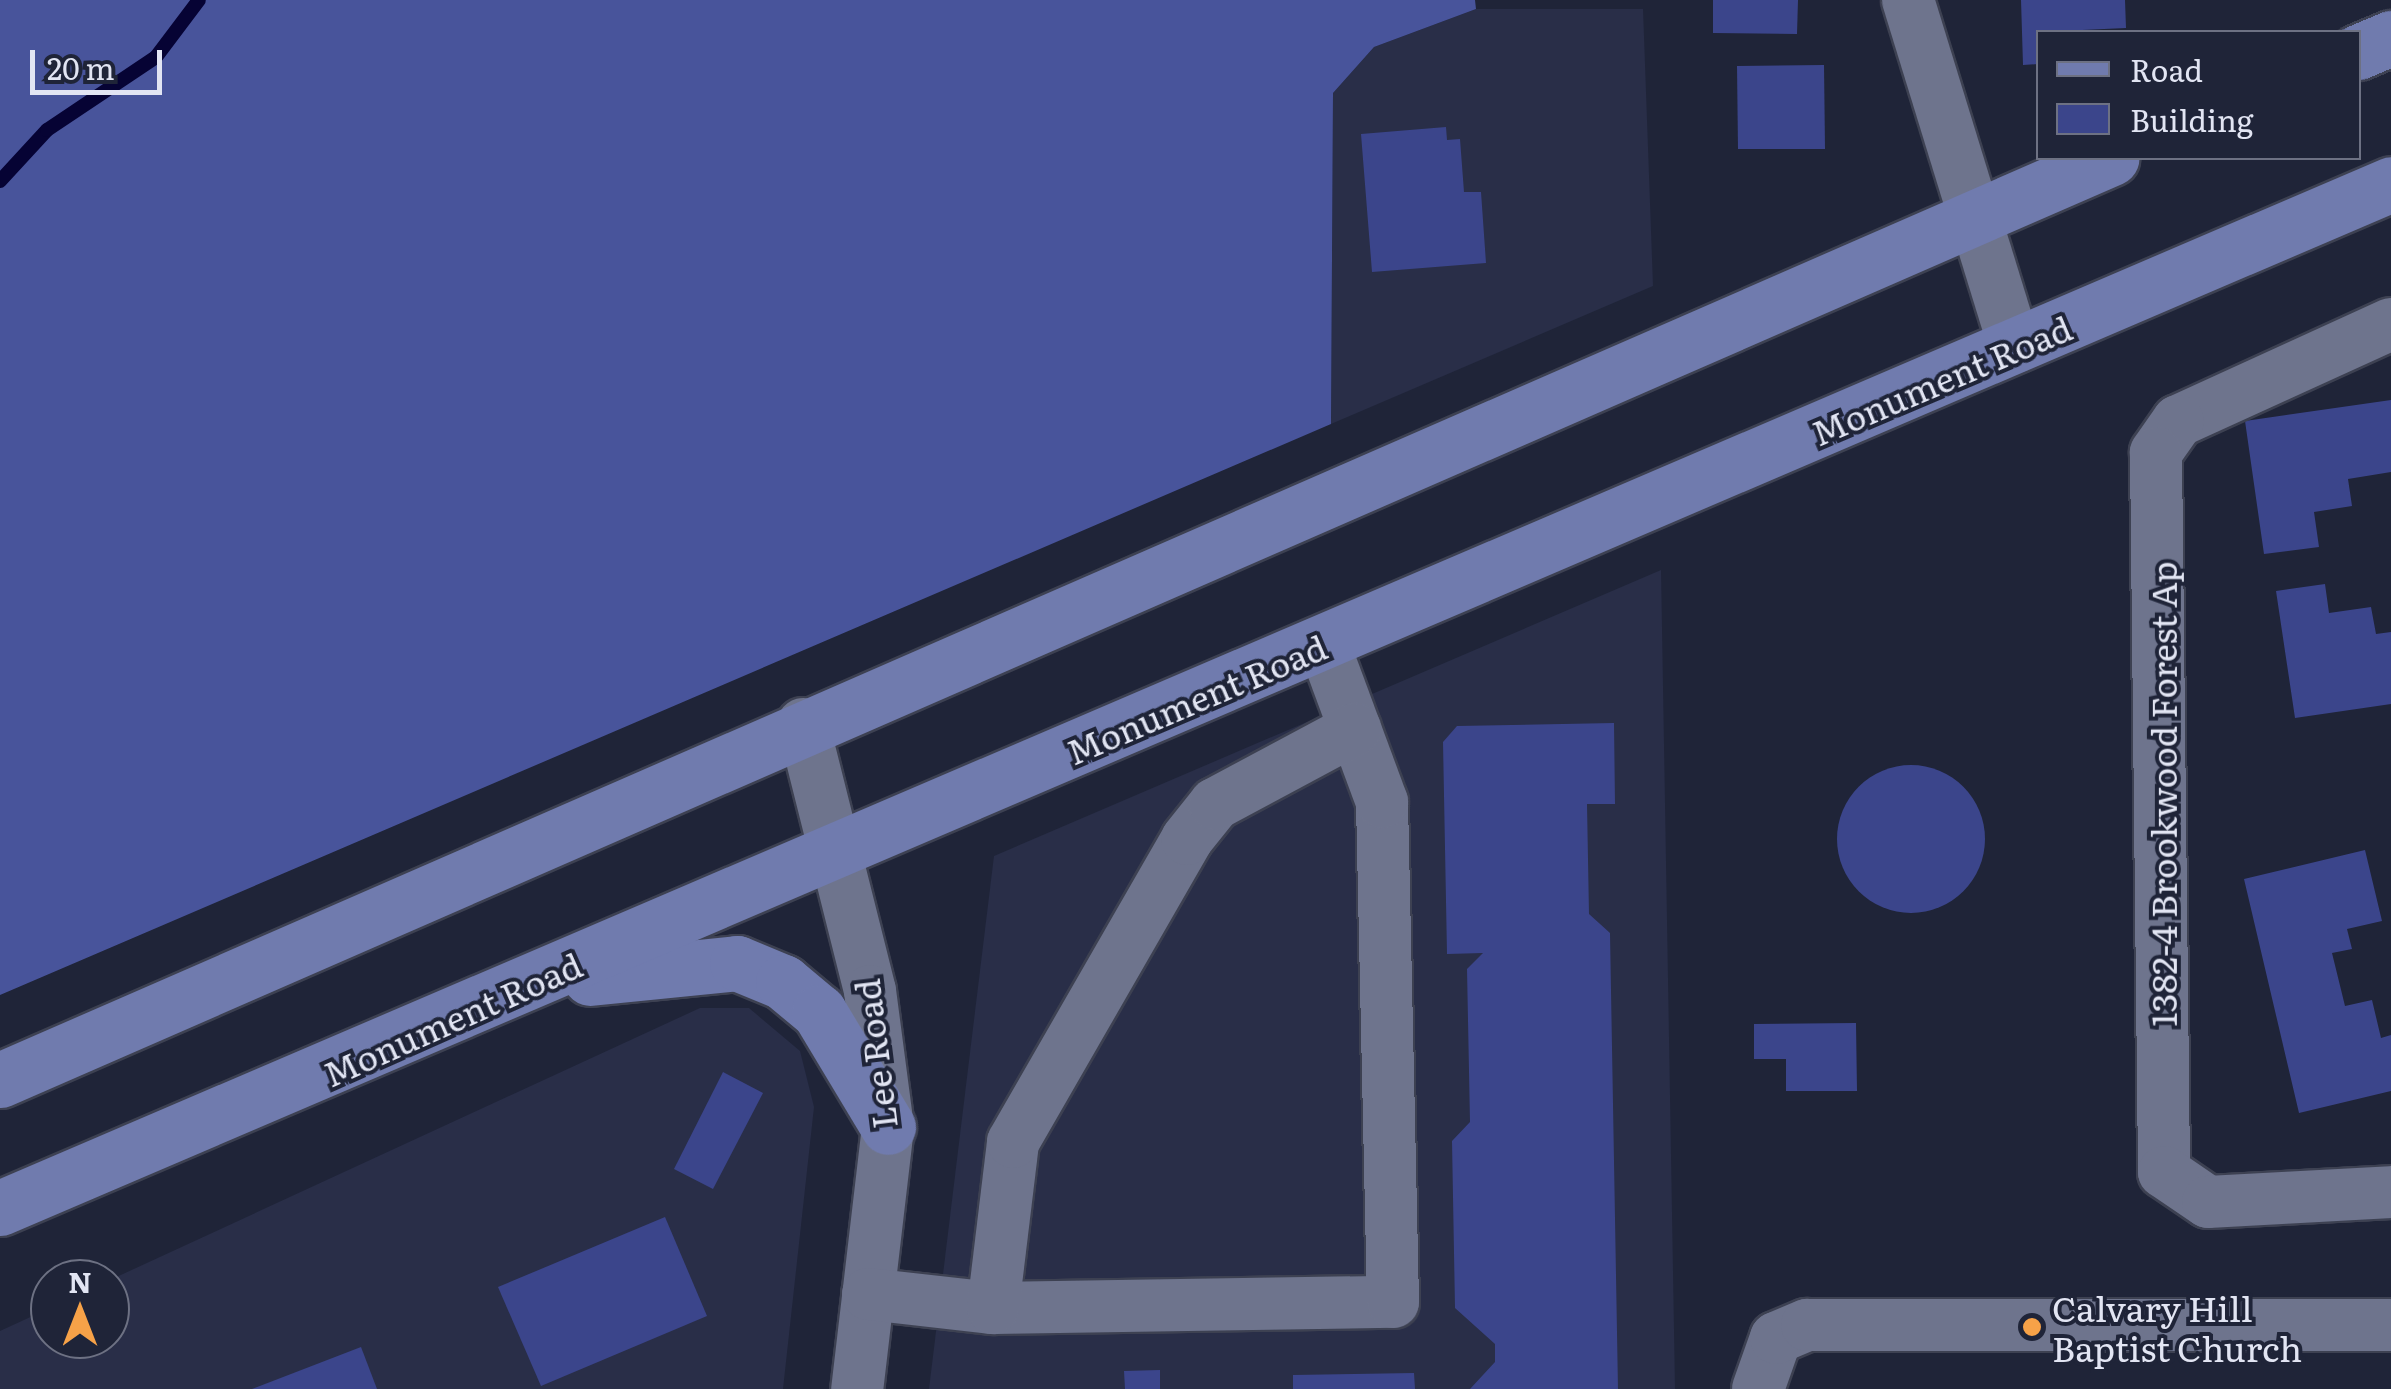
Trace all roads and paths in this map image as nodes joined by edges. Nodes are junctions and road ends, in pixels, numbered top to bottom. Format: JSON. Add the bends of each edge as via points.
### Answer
{"nodes":[{"id":1,"x":1908,"y":0,"type":"edge"},
{"id":2,"x":2391,"y":38,"type":"edge"},
{"id":3,"x":2361,"y":51,"type":"edge"},
{"id":4,"x":2106,"y":160,"type":"edge"},
{"id":5,"x":2391,"y":184,"type":"edge"},
{"id":6,"x":1972,"y":217,"type":"junction"},
{"id":7,"x":2391,"y":324,"type":"edge"},
{"id":8,"x":2015,"y":347,"type":"junction"},
{"id":9,"x":1324,"y":645,"type":"junction"},
{"id":10,"x":803,"y":724,"type":"junction"},
{"id":11,"x":1356,"y":729,"type":"junction"},
{"id":12,"x":836,"y":849,"type":"junction"},
{"id":13,"x":518,"y":990,"type":"junction"},
{"id":14,"x":0,"y":1080,"type":"edge"},
{"id":15,"x":888,"y":1127,"type":"junction"},
{"id":16,"x":2391,"y":1192,"type":"edge"},
{"id":17,"x":0,"y":1208,"type":"edge"},
{"id":18,"x":868,"y":1294,"type":"junction"},
{"id":19,"x":993,"y":1308,"type":"junction"},
{"id":20,"x":2391,"y":1325,"type":"edge"},
{"id":21,"x":857,"y":1389,"type":"edge"},
{"id":22,"x":1758,"y":1389,"type":"edge"}],
"edges":[{"from":1,"to":6,"type":"street"},
{"from":2,"to":3,"type":"main road"},
{"from":4,"to":6,"type":"main road"},
{"from":5,"to":8,"type":"main road","name":"Monument Road"},
{"from":6,"to":8,"type":"street"},
{"from":6,"to":10,"type":"main road"},
{"from":7,"to":16,"type":"street","name":"1382-4 Brookwood Forest Ap","via":[[2178,421],[2156,453],[2164,1172],[2208,1202]]},
{"from":8,"to":9,"type":"main road","name":"Monument Road"},
{"from":9,"to":11,"type":"street"},
{"from":9,"to":12,"type":"main road","name":"Monument Road"},
{"from":10,"to":12,"type":"street","name":"Lee Road"},
{"from":10,"to":14,"type":"main road"},
{"from":11,"to":19,"type":"street","via":[[1215,804],[1187,839],[1019,1128]]},
{"from":11,"to":19,"type":"street","via":[[1382,802],[1394,1302]]},
{"from":12,"to":13,"type":"main road","name":"Monument Road"},
{"from":12,"to":15,"type":"street","name":"Lee Road","via":[[870,991]]},
{"from":13,"to":15,"type":"main road","via":[[737,963],[783,982],[819,1012]]},
{"from":13,"to":17,"type":"main road","name":"Monument Road"},
{"from":15,"to":18,"type":"street","name":"Lee Road"},
{"from":18,"to":19,"type":"street"},
{"from":18,"to":21,"type":"street","name":"Lee Road"},
{"from":20,"to":22,"type":"street","via":[[1807,1325],[1776,1338]]}]}
